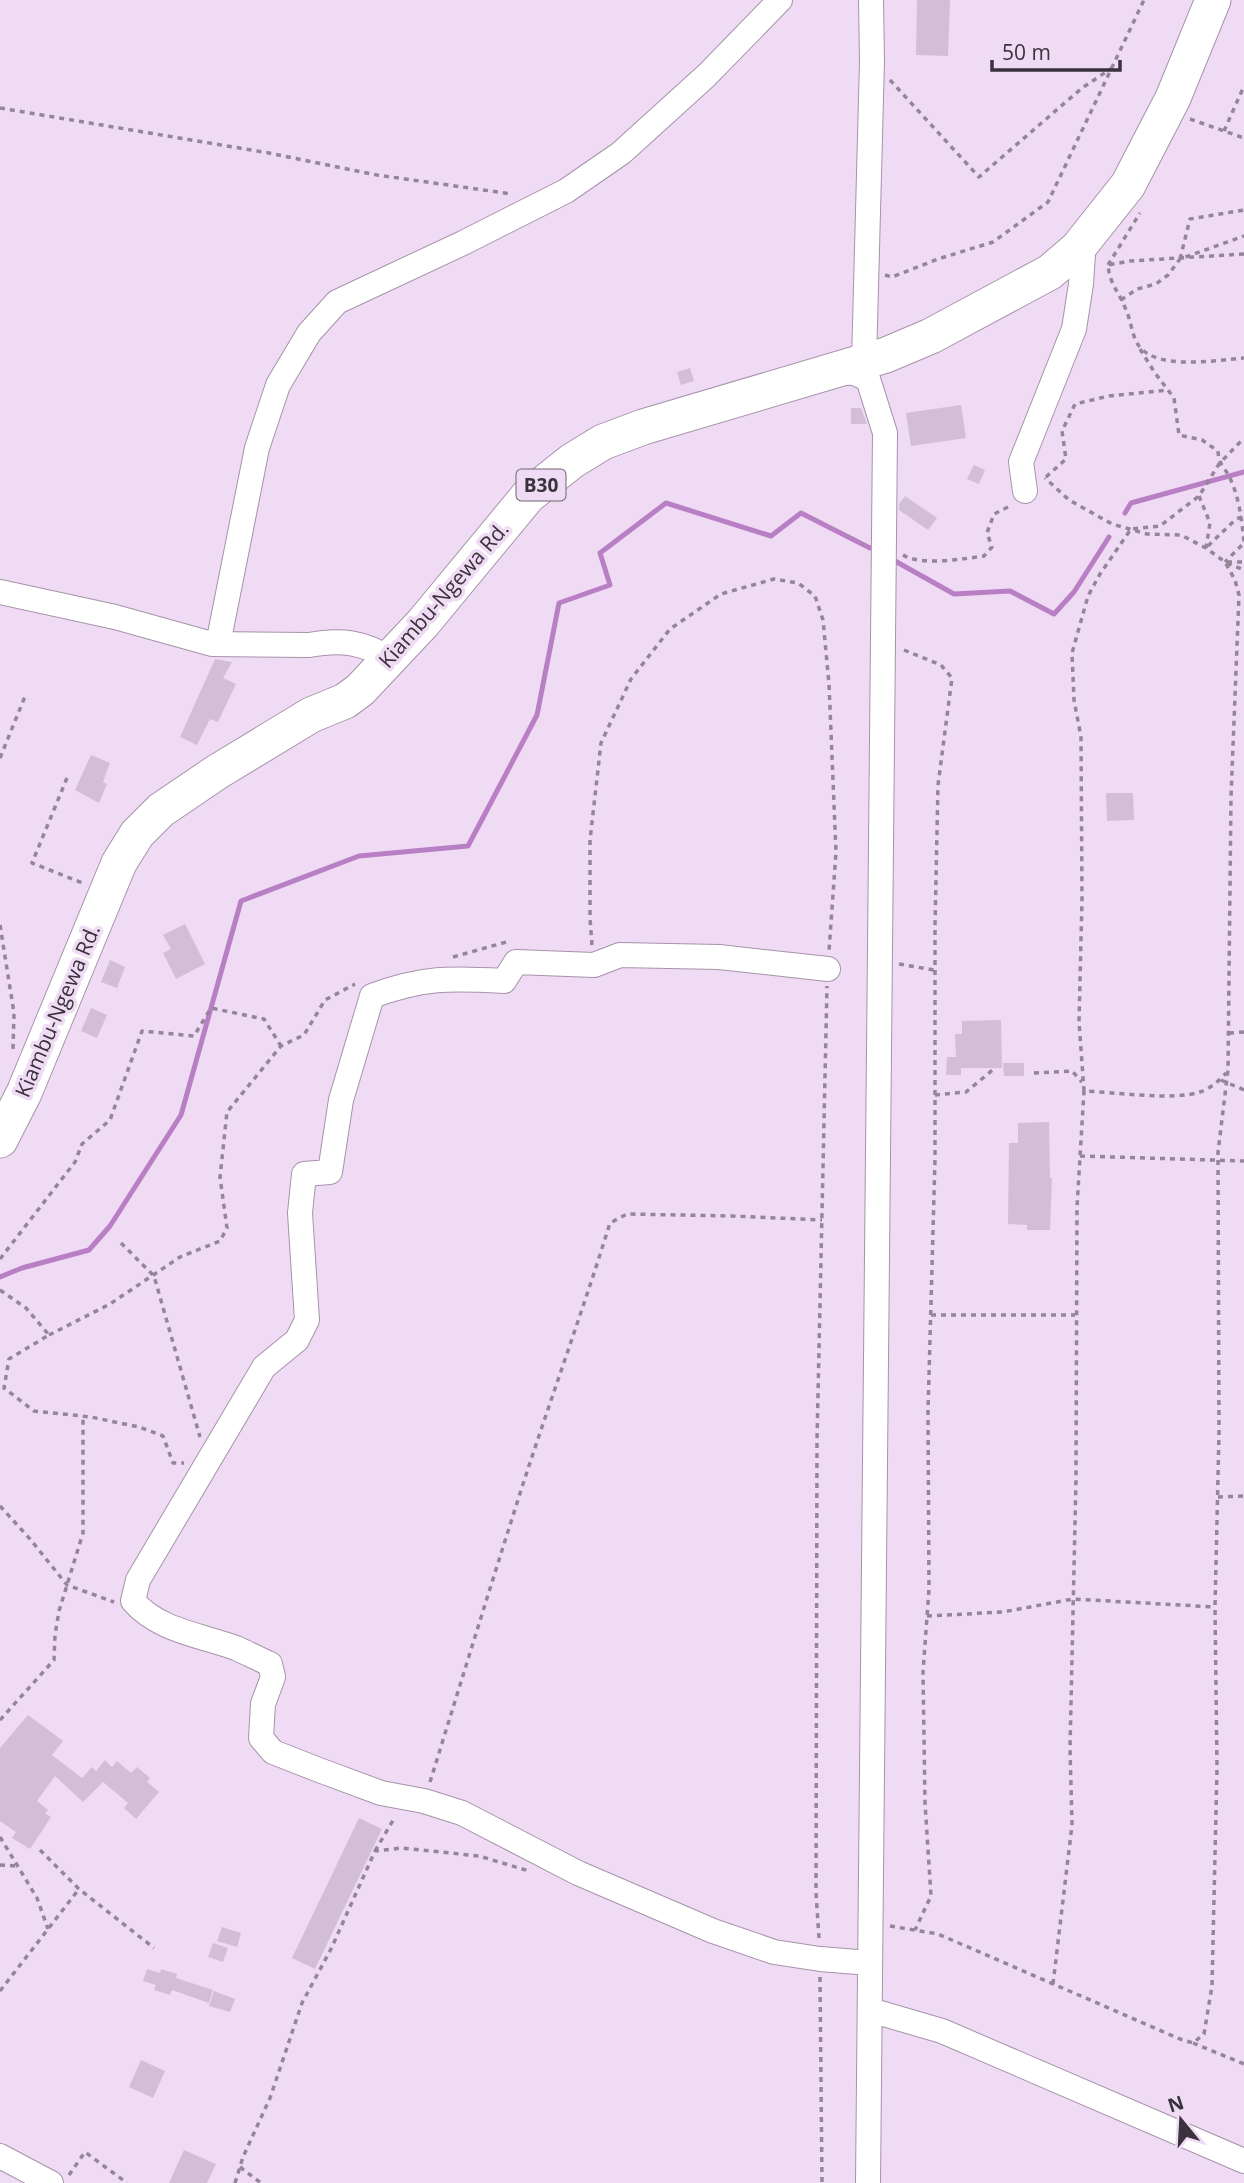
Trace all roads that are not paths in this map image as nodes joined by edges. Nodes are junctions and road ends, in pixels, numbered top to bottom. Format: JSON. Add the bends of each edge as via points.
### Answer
{"nodes":[{"id":1,"x":780,"y":0,"type":"edge"},
{"id":2,"x":871,"y":0,"type":"edge"},
{"id":3,"x":1213,"y":0,"type":"edge"},
{"id":4,"x":1084,"y":240,"type":"junction"},
{"id":5,"x":848,"y":367,"type":"junction"},
{"id":6,"x":1025,"y":491,"type":"road end"},
{"id":7,"x":0,"y":593,"type":"edge"},
{"id":8,"x":218,"y":644,"type":"junction"},
{"id":9,"x":390,"y":659,"type":"junction"},
{"id":10,"x":828,"y":969,"type":"road end"},
{"id":11,"x":0,"y":1140,"type":"edge"},
{"id":12,"x":870,"y":1963,"type":"junction"},
{"id":13,"x":870,"y":2010,"type":"junction"},
{"id":14,"x":0,"y":2156,"type":"edge"},
{"id":15,"x":1244,"y":2161,"type":"edge"},
{"id":16,"x":51,"y":2183,"type":"edge"},
{"id":17,"x":868,"y":2183,"type":"edge"}],
"edges":[{"from":1,"to":8,"type":"street","via":[[621,153],[566,191],[337,302],[309,334],[278,385],[257,448]]},
{"from":2,"to":5,"type":"street","via":[[866,271]]},
{"from":3,"to":4,"type":"highway","name":"Kiambu-Ngewa Rd.","number":"B30","via":[[1166,111],[1128,185]]},
{"from":4,"to":5,"type":"highway","name":"Kiambu-Ngewa Rd.","number":"B30","via":[[1050,272],[931,336]]},
{"from":4,"to":6,"type":"street","via":[[1074,329],[1021,462]]},
{"from":5,"to":9,"type":"highway","name":"Kiambu-Ngewa Rd.","number":"B30","via":[[643,427],[603,442],[572,461],[528,496]]},
{"from":5,"to":12,"type":"street","via":[[868,379],[885,433]]},
{"from":7,"to":8,"type":"street"},
{"from":8,"to":9,"type":"street","via":[[360,644]]},
{"from":9,"to":11,"type":"highway","name":"Kiambu-Ngewa Rd.","number":"B30","via":[[345,701],[311,715],[217,772],[161,810],[137,834],[119,863]]},
{"from":10,"to":12,"type":"street","via":[[719,957],[620,955],[594,965],[516,962],[504,981],[432,979],[372,996],[341,1100],[330,1172],[304,1174],[300,1213],[307,1320],[297,1340],[264,1367],[138,1580],[133,1601],[142,1612],[180,1632],[236,1648],[270,1664],[273,1676],[263,1704],[261,1738],[273,1752],[381,1793],[462,1813],[578,1873],[713,1931],[774,1952]]},
{"from":12,"to":13,"type":"street"},
{"from":13,"to":15,"type":"street","via":[[942,2031]]},
{"from":13,"to":17,"type":"street"},
{"from":14,"to":16,"type":"street"}]}
